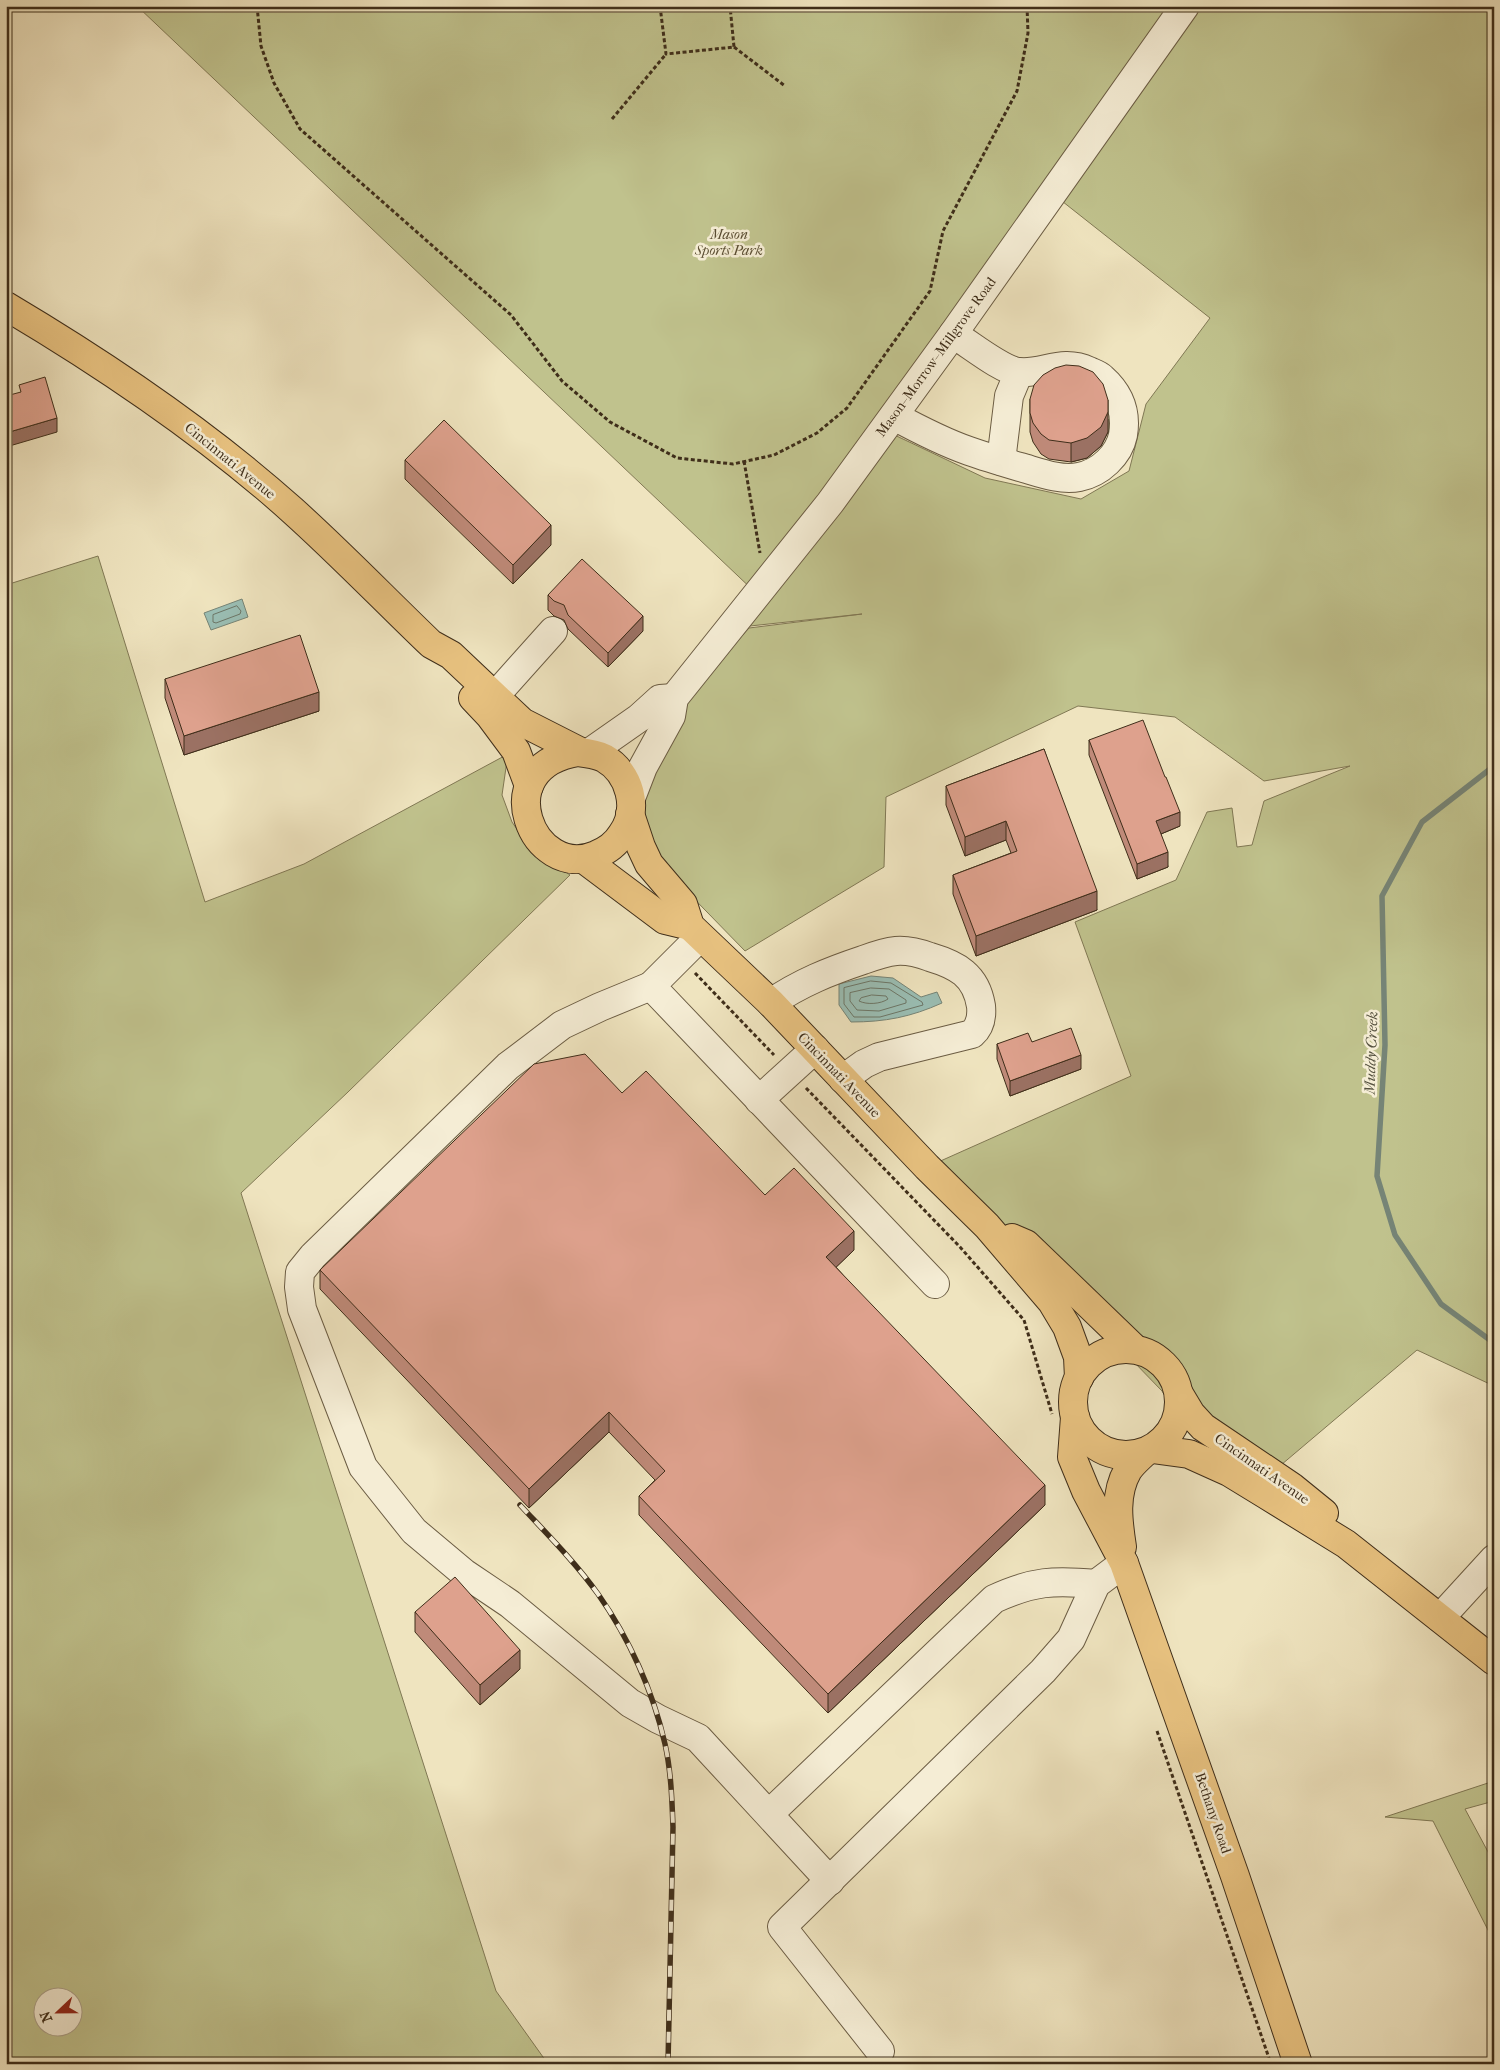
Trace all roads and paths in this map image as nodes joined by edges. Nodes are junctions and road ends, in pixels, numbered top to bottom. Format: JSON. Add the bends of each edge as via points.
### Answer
{"nodes":[{"id":1,"x":257,"y":6,"type":"edge"},
{"id":2,"x":660,"y":6,"type":"edge"},
{"id":3,"x":730,"y":6,"type":"edge"},
{"id":4,"x":1027,"y":6,"type":"edge"},
{"id":5,"x":1185,"y":6,"type":"edge"},
{"id":6,"x":734,"y":47,"type":"junction"},
{"id":7,"x":666,"y":54,"type":"junction"},
{"id":8,"x":785,"y":86,"type":"dead end"},
{"id":9,"x":612,"y":119,"type":"dead end"},
{"id":10,"x":6,"y":306,"type":"edge"},
{"id":11,"x":953,"y":334,"type":"junction"},
{"id":12,"x":1019,"y":372,"type":"junction"},
{"id":13,"x":894,"y":416,"type":"junction"},
{"id":14,"x":744,"y":461,"type":"junction"},
{"id":15,"x":1001,"y":461,"type":"junction"},
{"id":16,"x":761,"y":559,"type":"dead end"},
{"id":17,"x":553,"y":631,"type":"dead end"},
{"id":18,"x":431,"y":644,"type":"junction"},
{"id":19,"x":494,"y":697,"type":"junction"},
{"id":20,"x":674,"y":698,"type":"junction"},
{"id":21,"x":585,"y":752,"type":"junction"},
{"id":22,"x":528,"y":786,"type":"junction"},
{"id":23,"x":631,"y":806,"type":"junction"},
{"id":24,"x":585,"y":860,"type":"junction"},
{"id":25,"x":695,"y":932,"type":"junction"},
{"id":26,"x":680,"y":957,"type":"junction"},
{"id":27,"x":651,"y":986,"type":"junction"},
{"id":28,"x":771,"y":1004,"type":"junction"},
{"id":29,"x":815,"y":1049,"type":"junction"},
{"id":30,"x":790,"y":1072,"type":"junction"},
{"id":31,"x":843,"y":1079,"type":"junction"},
{"id":32,"x":759,"y":1100,"type":"junction"},
{"id":33,"x":987,"y":1226,"type":"junction"},
{"id":34,"x":935,"y":1284,"type":"dead end"},
{"id":35,"x":1135,"y":1349,"type":"junction"},
{"id":36,"x":1079,"y":1378,"type":"junction"},
{"id":37,"x":1179,"y":1394,"type":"junction"},
{"id":38,"x":1064,"y":1419,"type":"junction"},
{"id":39,"x":1148,"y":1451,"type":"junction"},
{"id":40,"x":1346,"y":1544,"type":"junction"},
{"id":41,"x":1494,"y":1559,"type":"edge"},
{"id":42,"x":1124,"y":1563,"type":"junction"},
{"id":43,"x":1096,"y":1584,"type":"junction"},
{"id":44,"x":1440,"y":1618,"type":"junction"},
{"id":45,"x":1494,"y":1661,"type":"edge"},
{"id":46,"x":1156,"y":1728,"type":"dead end"},
{"id":47,"x":769,"y":1814,"type":"junction"},
{"id":48,"x":830,"y":1882,"type":"junction"},
{"id":49,"x":880,"y":2051,"type":"dead end"},
{"id":50,"x":1271,"y":2064,"type":"edge"},
{"id":51,"x":1298,"y":2064,"type":"edge"}],
"edges":[{"from":1,"to":14,"type":"path","via":[[261,46],[274,83],[300,129],[511,315],[562,381],[610,422],[677,458],[733,464]]},
{"from":2,"to":7,"type":"path"},
{"from":3,"to":6,"type":"path"},
{"from":4,"to":14,"type":"path","via":[[1028,33],[1017,91],[943,231],[930,292],[847,408],[817,433],[774,455]]},
{"from":5,"to":11,"type":"street","name":"Mason–Morrow–Millgrove Road"},
{"from":6,"to":7,"type":"path"},
{"from":6,"to":8,"type":"path"},
{"from":7,"to":9,"type":"path"},
{"from":10,"to":18,"type":"main road","name":"Cincinnati Avenue","via":[[58,337],[202,436],[292,510]]},
{"from":11,"to":12,"type":"street","via":[[1002,367]]},
{"from":11,"to":13,"type":"street","name":"Mason–Morrow–Millgrove Road"},
{"from":12,"to":15,"type":"street","via":[[1009,396]]},
{"from":12,"to":15,"type":"street","via":[[1064,364],[1100,376],[1116,392],[1122,405],[1125,425],[1122,440],[1104,465],[1080,477],[1043,474]]},
{"from":13,"to":15,"type":"street","via":[[968,451]]},
{"from":13,"to":20,"type":"street","name":"Mason–Morrow–Millgrove Road","via":[[830,503]]},
{"from":14,"to":16,"type":"path"},
{"from":17,"to":19,"type":"street"},
{"from":18,"to":19,"type":"main road","name":"Cincinnati Avenue","via":[[451,656]]},
{"from":18,"to":22,"type":"main road","name":"Cincinnati Avenue","via":[[442,665],[490,716],[516,752]]},
{"from":19,"to":21,"type":"main road","name":"Cincinnati Avenue","via":[[522,722]]},
{"from":20,"to":21,"type":"street","name":"Mason–Morrow–Millgrove Road","via":[[660,700],[639,718]]},
{"from":20,"to":23,"type":"street","name":"Mason–Morrow–Millgrove Road","via":[[672,716],[643,767]]},
{"from":21,"to":22,"type":"main road","via":[[565,753],[553,758],[534,775]]},
{"from":21,"to":23,"type":"main road","via":[[602,758],[622,774],[628,785]]},
{"from":22,"to":24,"type":"main road","via":[[526,812],[535,835],[554,852]]},
{"from":23,"to":24,"type":"main road","via":[[625,829],[614,844]]},
{"from":23,"to":25,"type":"main road","name":"Cincinnati Avenue","via":[[641,848],[649,864],[683,904]]},
{"from":24,"to":25,"type":"main road","name":"Cincinnati Avenue","via":[[666,920]]},
{"from":25,"to":26,"type":"street"},
{"from":25,"to":28,"type":"main road","name":"Cincinnati Avenue"},
{"from":26,"to":27,"type":"street"},
{"from":26,"to":30,"type":"path"},
{"from":27,"to":32,"type":"street"},
{"from":27,"to":47,"type":"street","via":[[562,1025],[508,1066],[313,1256],[300,1272],[302,1309],[363,1467],[414,1531],[464,1573],[510,1604],[630,1703],[698,1738]]},
{"from":28,"to":29,"type":"main road","name":"Cincinnati Avenue"},
{"from":28,"to":31,"type":"street","via":[[793,988],[828,971],[896,951],[916,952],[948,962],[963,971],[979,995],[979,1025],[972,1034],[879,1057]]},
{"from":29,"to":30,"type":"street"},
{"from":29,"to":31,"type":"main road","name":"Cincinnati Avenue"},
{"from":30,"to":32,"type":"street"},
{"from":30,"to":38,"type":"path","via":[[960,1246],[1024,1320]]},
{"from":31,"to":33,"type":"main road","name":"Cincinnati Avenue"},
{"from":32,"to":34,"type":"street"},
{"from":33,"to":35,"type":"main road","name":"Cincinnati Avenue","via":[[1026,1244]]},
{"from":33,"to":36,"type":"main road","name":"Cincinnati Avenue","via":[[1057,1310],[1078,1357]]},
{"from":35,"to":36,"type":"main road","via":[[1101,1354],[1087,1365]]},
{"from":35,"to":37,"type":"main road","via":[[1154,1356],[1168,1369],[1177,1383]]},
{"from":36,"to":38,"type":"main road"},
{"from":37,"to":39,"type":"main road","via":[[1178,1417],[1171,1432]]},
{"from":37,"to":40,"type":"main road","name":"Cincinnati Avenue","via":[[1202,1428],[1292,1487],[1341,1527]]},
{"from":38,"to":39,"type":"main road","via":[[1095,1446],[1111,1454],[1128,1456]]},
{"from":38,"to":42,"type":"main road","name":"Bethany Road","via":[[1072,1457],[1086,1491]]},
{"from":39,"to":40,"type":"main road","name":"Cincinnati Avenue","via":[[1190,1454],[1229,1472]]},
{"from":39,"to":42,"type":"main road","name":"Bethany Road","via":[[1128,1470],[1119,1494],[1118,1519]]},
{"from":40,"to":44,"type":"main road","name":"Cincinnati Avenue"},
{"from":41,"to":44,"type":"street"},
{"from":42,"to":43,"type":"street"},
{"from":42,"to":51,"type":"main road","name":"Bethany Road"},
{"from":43,"to":47,"type":"street","via":[[1058,1581],[1019,1588],[994,1599]]},
{"from":43,"to":48,"type":"street","via":[[1071,1638],[1043,1672]]},
{"from":44,"to":45,"type":"main road","name":"Cincinnati Avenue"},
{"from":46,"to":50,"type":"path"},
{"from":47,"to":48,"type":"street"},
{"from":48,"to":49,"type":"street","via":[[782,1926]]}]}
